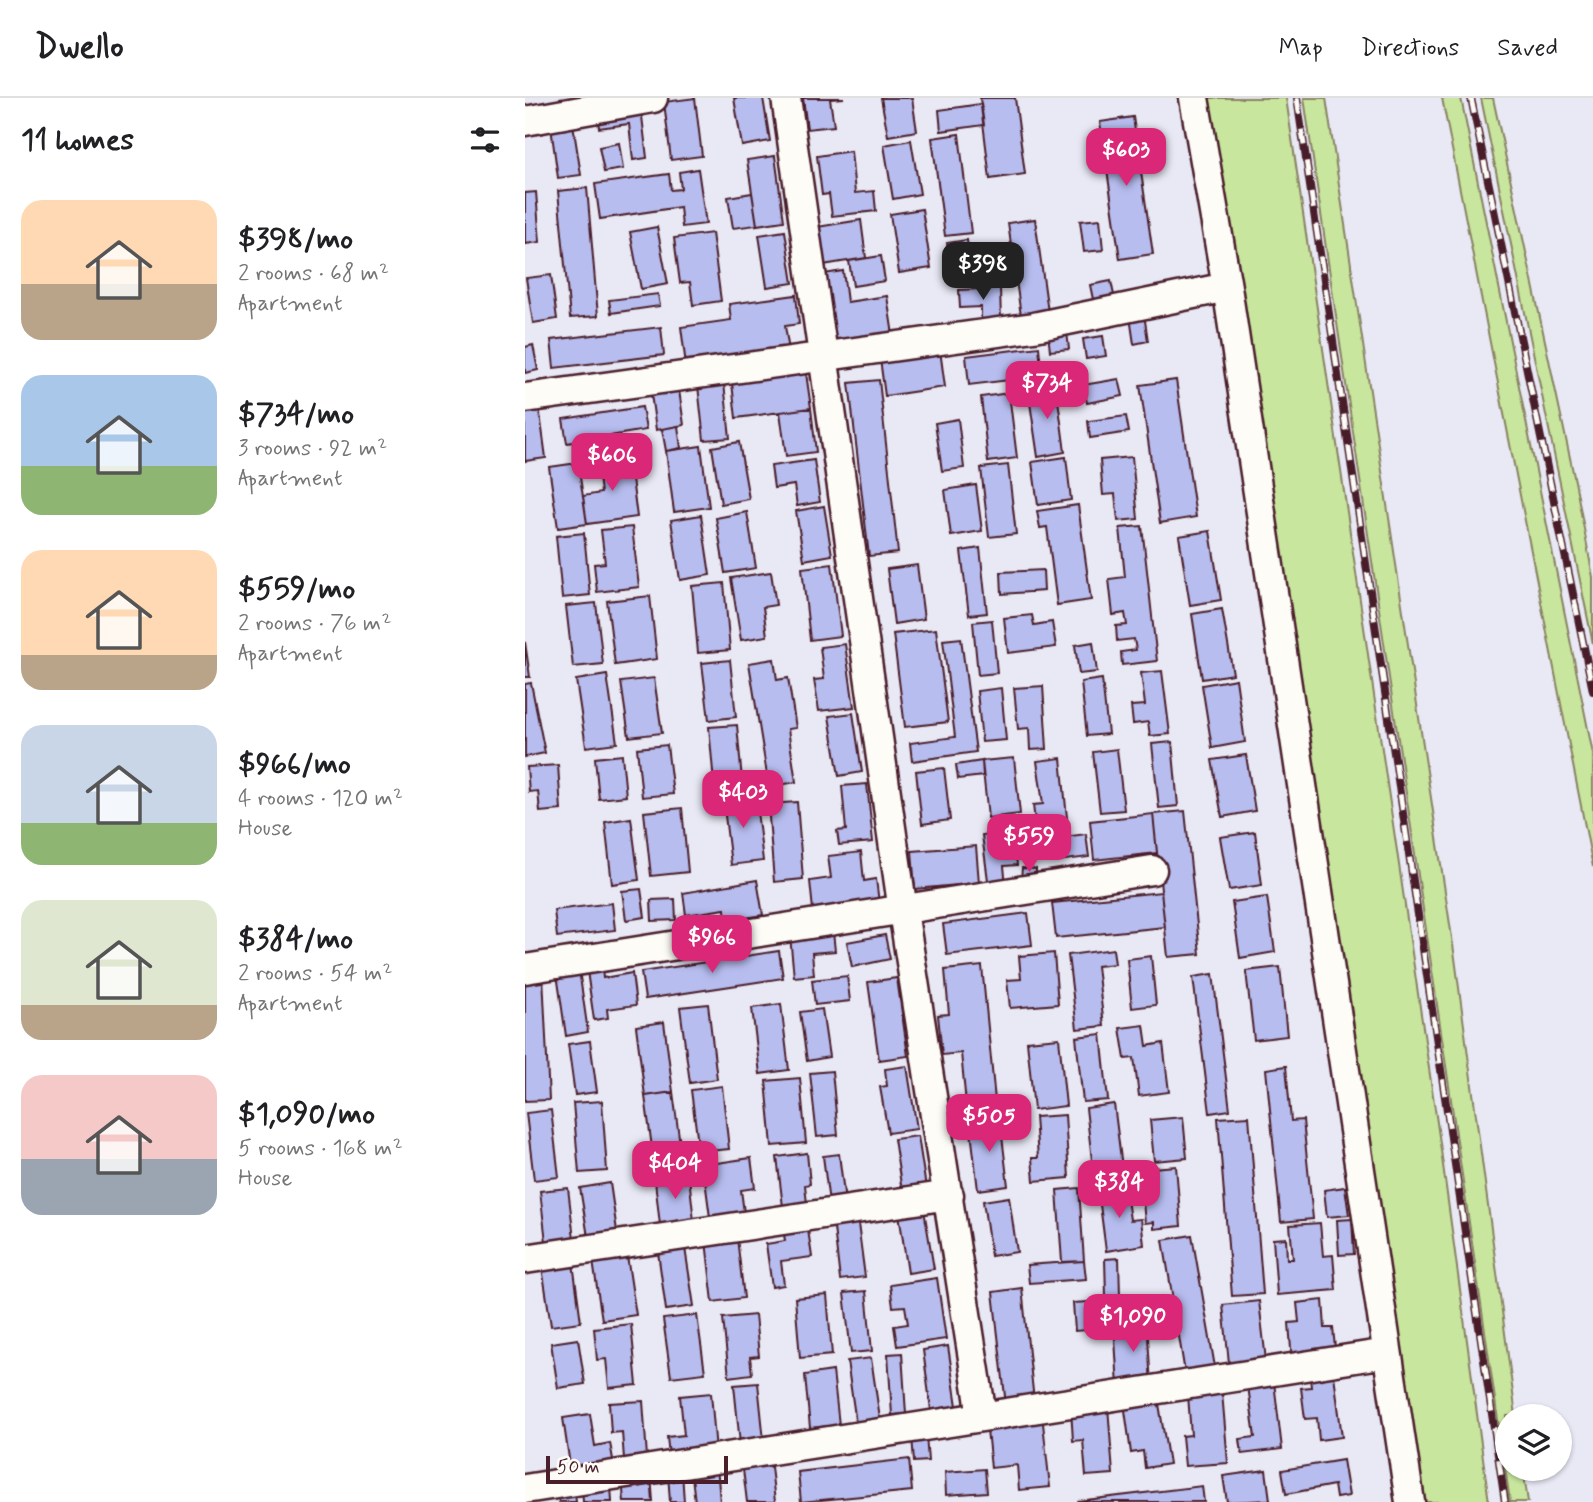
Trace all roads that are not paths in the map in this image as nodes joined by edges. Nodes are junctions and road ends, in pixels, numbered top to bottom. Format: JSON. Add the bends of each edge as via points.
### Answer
{"nodes":[{"id":1,"x":653,"y":98,"type":"edge"},
{"id":2,"x":786,"y":98,"type":"edge"},
{"id":3,"x":1194,"y":98,"type":"edge"},
{"id":4,"x":525,"y":121,"type":"edge"},
{"id":5,"x":1227,"y":287,"type":"junction"},
{"id":6,"x":824,"y":355,"type":"junction"},
{"id":7,"x":525,"y":398,"type":"edge"},
{"id":8,"x":1152,"y":870,"type":"dead end"},
{"id":9,"x":903,"y":911,"type":"junction"},
{"id":10,"x":525,"y":969,"type":"edge"},
{"id":11,"x":950,"y":1195,"type":"junction"},
{"id":12,"x":525,"y":1259,"type":"edge"},
{"id":13,"x":1387,"y":1353,"type":"junction"},
{"id":14,"x":982,"y":1416,"type":"junction"},
{"id":15,"x":525,"y":1489,"type":"edge"},
{"id":16,"x":1410,"y":1502,"type":"edge"}],
"edges":[{"from":1,"to":4,"type":"street"},
{"from":2,"to":6,"type":"street"},
{"from":3,"to":5,"type":"street"},
{"from":5,"to":6,"type":"street","via":[[1034,327]]},
{"from":5,"to":13,"type":"street"},
{"from":6,"to":7,"type":"street"},
{"from":6,"to":9,"type":"street"},
{"from":8,"to":9,"type":"street"},
{"from":9,"to":10,"type":"street"},
{"from":9,"to":11,"type":"street"},
{"from":11,"to":12,"type":"street"},
{"from":11,"to":14,"type":"street"},
{"from":13,"to":14,"type":"street"},
{"from":13,"to":16,"type":"street"},
{"from":14,"to":15,"type":"street"}]}
